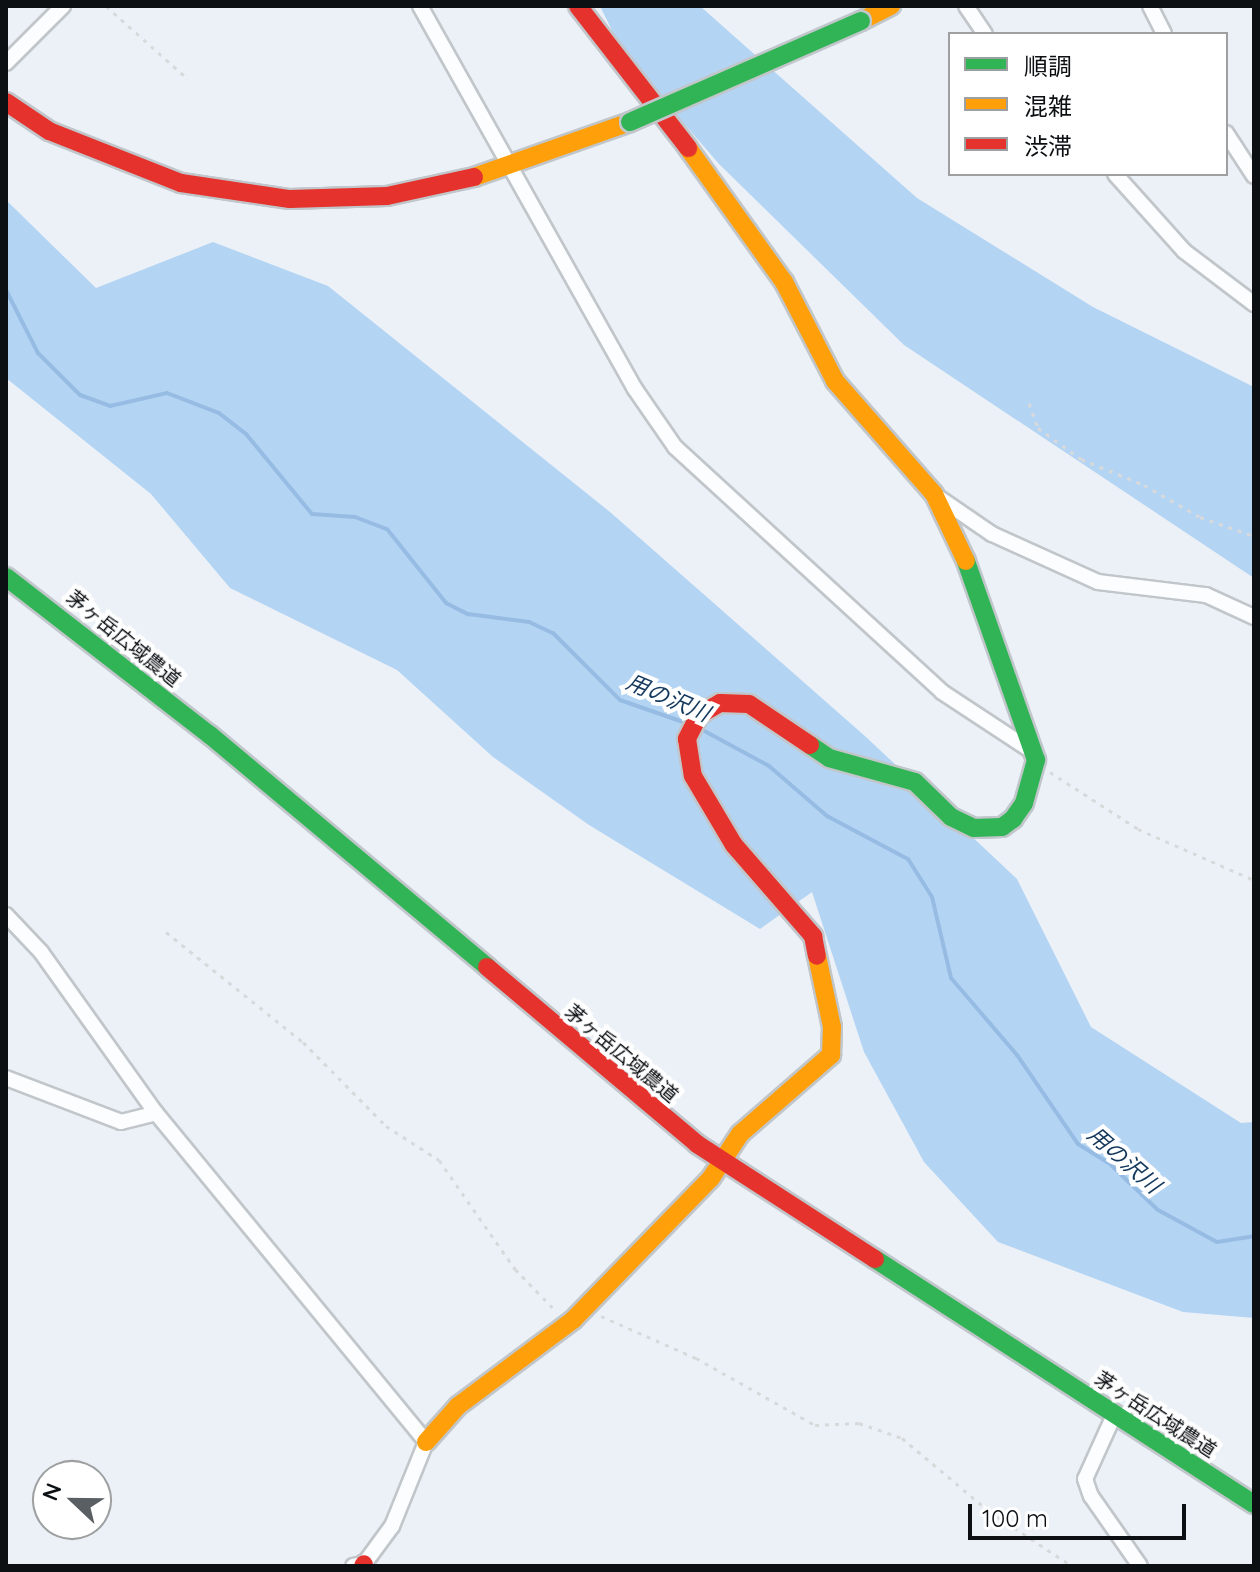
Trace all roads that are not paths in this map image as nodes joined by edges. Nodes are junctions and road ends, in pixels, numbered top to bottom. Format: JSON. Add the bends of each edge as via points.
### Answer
{"nodes":[{"id":1,"x":63,"y":6,"type":"edge"},
{"id":2,"x":420,"y":6,"type":"edge"},
{"id":3,"x":578,"y":6,"type":"edge"},
{"id":4,"x":891,"y":6,"type":"edge"},
{"id":5,"x":966,"y":6,"type":"edge"},
{"id":6,"x":1150,"y":6,"type":"edge"},
{"id":7,"x":984,"y":32,"type":"edge"},
{"id":8,"x":1163,"y":32,"type":"edge"},
{"id":9,"x":6,"y":63,"type":"edge"},
{"id":10,"x":6,"y":102,"type":"edge"},
{"id":11,"x":1228,"y":136,"type":"edge"},
{"id":12,"x":509,"y":167,"type":"junction"},
{"id":13,"x":1117,"y":176,"type":"edge"},
{"id":14,"x":1254,"y":176,"type":"edge"},
{"id":15,"x":1254,"y":304,"type":"edge"},
{"id":16,"x":934,"y":494,"type":"junction"},
{"id":17,"x":6,"y":577,"type":"edge"},
{"id":18,"x":1254,"y":617,"type":"edge"},
{"id":19,"x":1036,"y":757,"type":"junction"},
{"id":20,"x":6,"y":915,"type":"edge"},
{"id":21,"x":6,"y":1078,"type":"edge"},
{"id":22,"x":156,"y":1113,"type":"junction"},
{"id":23,"x":721,"y":1161,"type":"junction"},
{"id":24,"x":1115,"y":1413,"type":"junction"},
{"id":25,"x":426,"y":1442,"type":"junction"},
{"id":26,"x":1254,"y":1504,"type":"edge"},
{"id":27,"x":362,"y":1566,"type":"edge"},
{"id":28,"x":1140,"y":1566,"type":"edge"}],
"edges":[{"from":1,"to":9,"type":"street"},
{"from":2,"to":12,"type":"street"},
{"from":3,"to":16,"type":"street","via":[[736,211],[784,282],[835,381]]},
{"from":4,"to":12,"type":"street","bridge":true,"via":[[630,122]]},
{"from":5,"to":7,"type":"street"},
{"from":6,"to":8,"type":"street"},
{"from":10,"to":12,"type":"street","via":[[49,131],[138,169],[243,195],[387,196]]},
{"from":11,"to":14,"type":"street"},
{"from":12,"to":19,"type":"street","via":[[635,389],[675,447],[942,692]]},
{"from":13,"to":15,"type":"street","via":[[1184,251]]},
{"from":16,"to":18,"type":"street","via":[[992,534],[1098,582],[1206,595]]},
{"from":16,"to":19,"type":"street","via":[[965,557]]},
{"from":17,"to":23,"type":"street","name":"茅ヶ岳広域農道","via":[[210,735]]},
{"from":19,"to":23,"type":"street","via":[[1024,803],[1013,819],[1002,827],[974,828],[951,817],[915,782],[829,758],[749,704],[720,703],[699,715],[687,739],[693,776],[720,824],[813,936],[834,1042],[825,1065],[740,1134]]},
{"from":20,"to":22,"type":"street","via":[[41,952]]},
{"from":21,"to":22,"type":"street","via":[[121,1122]]},
{"from":22,"to":25,"type":"street"},
{"from":23,"to":24,"type":"street","name":"茅ヶ岳広域農道"},
{"from":23,"to":25,"type":"street","via":[[676,1216],[586,1307],[458,1406]]},
{"from":24,"to":26,"type":"street","name":"茅ヶ岳広域農道"},
{"from":24,"to":28,"type":"street","via":[[1085,1479]]},
{"from":25,"to":27,"type":"street","via":[[392,1526]]}]}
